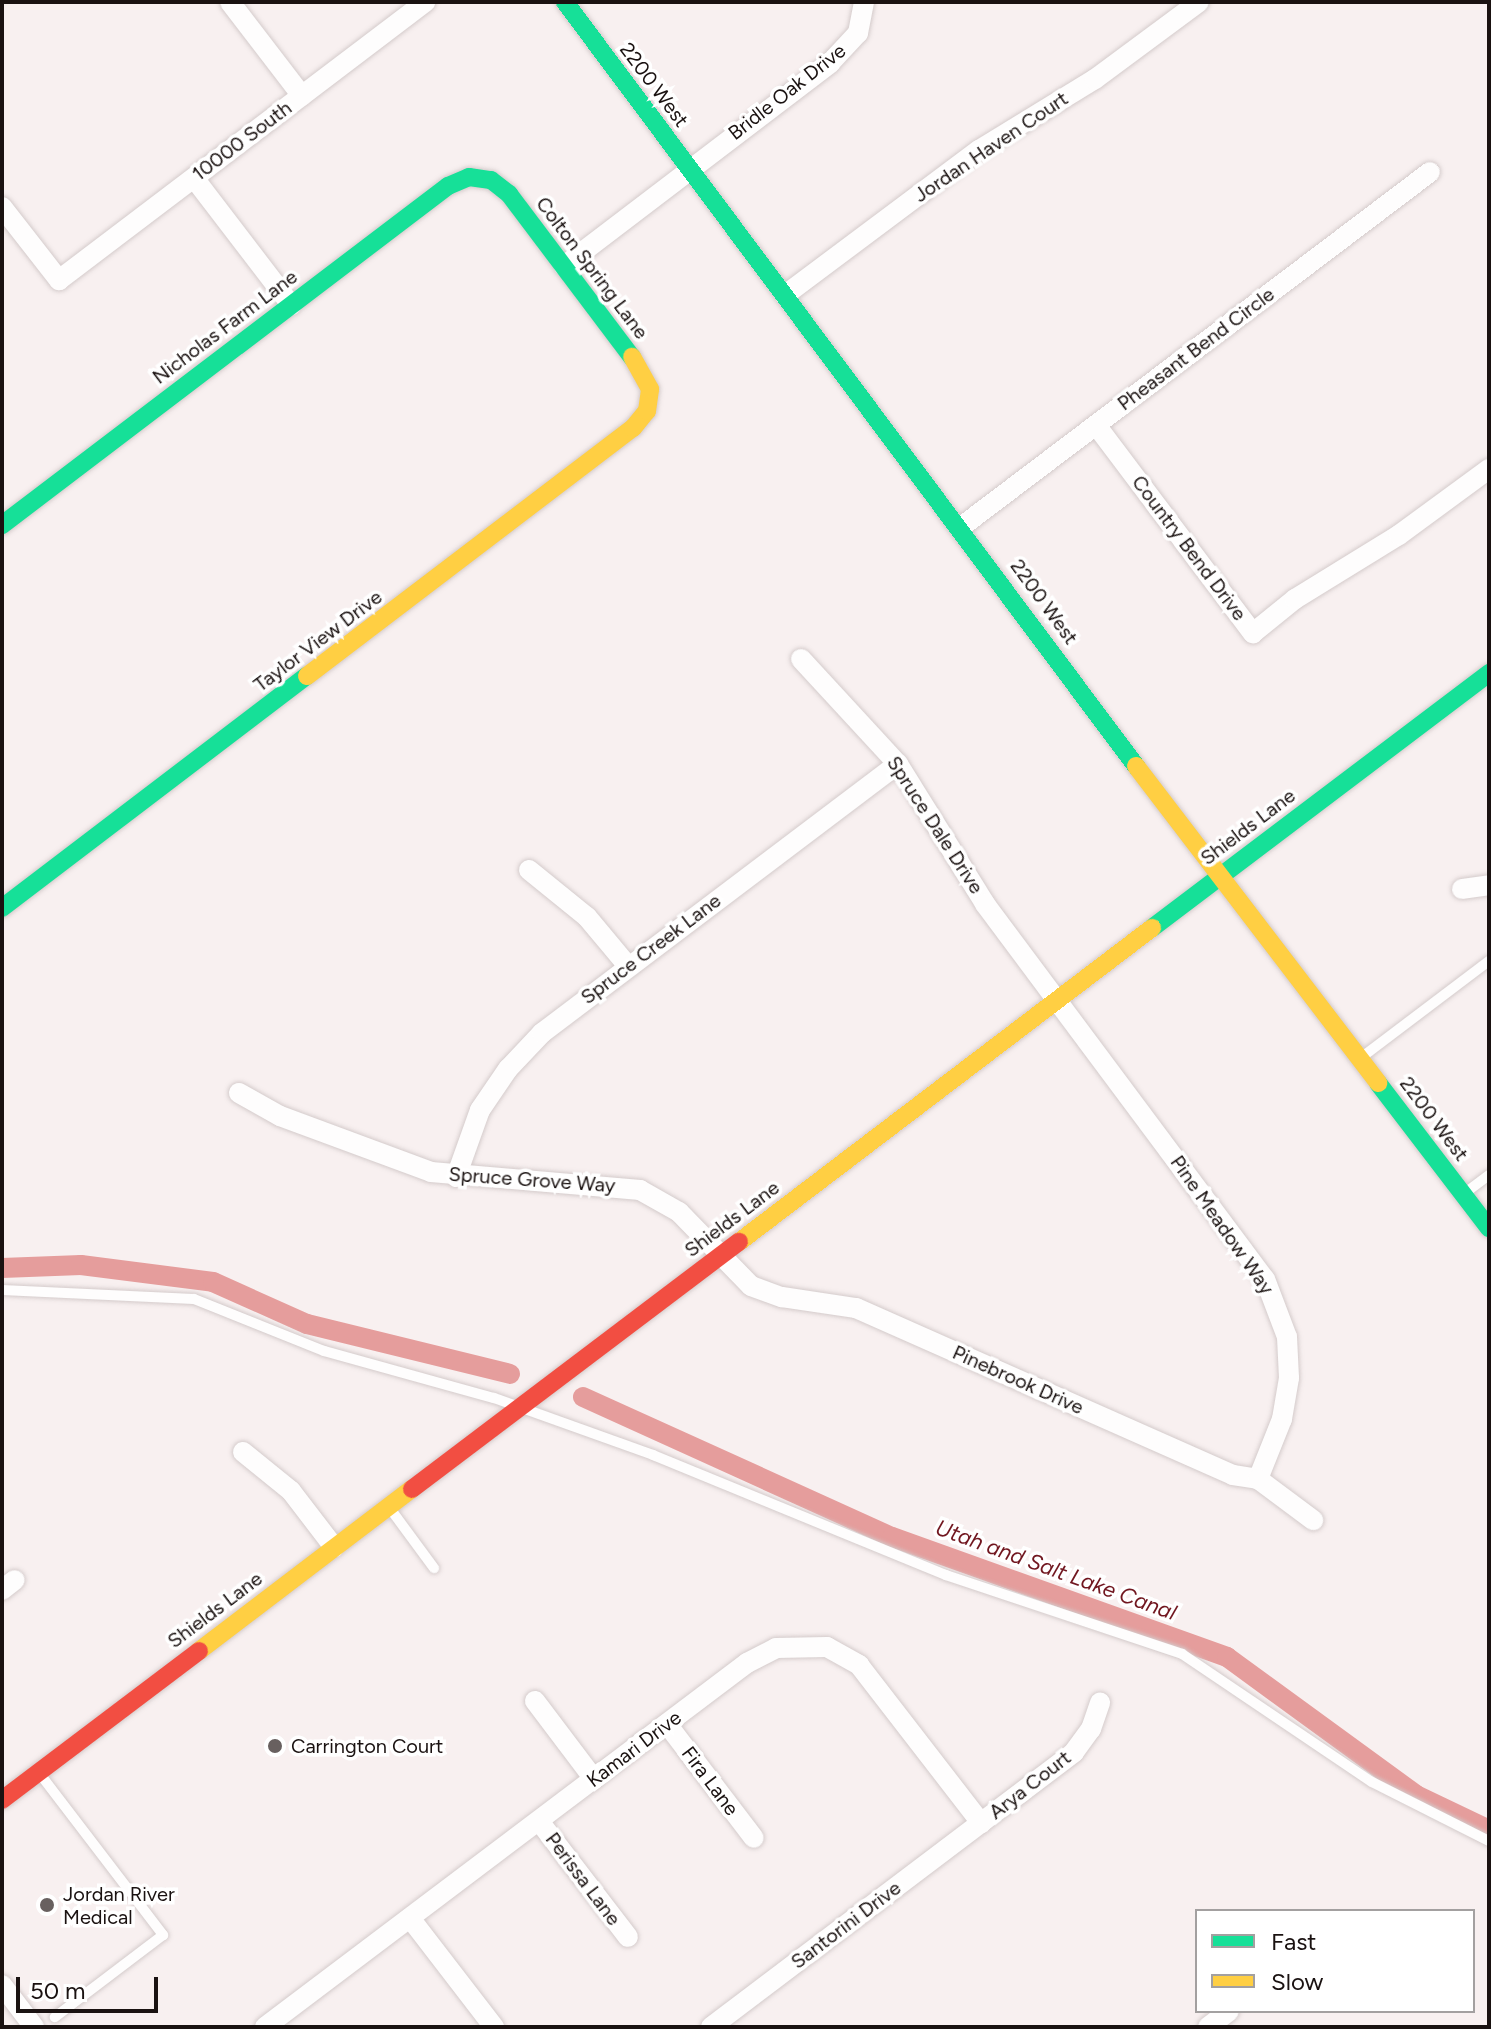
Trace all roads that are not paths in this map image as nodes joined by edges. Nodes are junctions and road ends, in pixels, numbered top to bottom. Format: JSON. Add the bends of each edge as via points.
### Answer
{"nodes":[{"id":1,"x":230,"y":2,"type":"edge"},
{"id":2,"x":425,"y":2,"type":"edge"},
{"id":3,"x":565,"y":2,"type":"edge"},
{"id":4,"x":864,"y":2,"type":"edge"},
{"id":5,"x":1199,"y":2,"type":"edge"},
{"id":6,"x":302,"y":96,"type":"junction"},
{"id":7,"x":689,"y":169,"type":"junction"},
{"id":8,"x":1430,"y":172,"type":"dead end"},
{"id":9,"x":480,"y":177,"type":"joint"},
{"id":10,"x":194,"y":178,"type":"junction"},
{"id":11,"x":2,"y":207,"type":"edge"},
{"id":12,"x":564,"y":266,"type":"junction"},
{"id":13,"x":785,"y":295,"type":"junction"},
{"id":14,"x":291,"y":305,"type":"junction"},
{"id":15,"x":650,"y":400,"type":"joint"},
{"id":16,"x":1096,"y":425,"type":"junction"},
{"id":17,"x":1489,"y":469,"type":"edge"},
{"id":18,"x":2,"y":525,"type":"edge"},
{"id":19,"x":961,"y":527,"type":"junction"},
{"id":20,"x":801,"y":659,"type":"dead end"},
{"id":21,"x":1489,"y":673,"type":"edge"},
{"id":22,"x":898,"y":764,"type":"junction"},
{"id":23,"x":529,"y":870,"type":"dead end"},
{"id":24,"x":1220,"y":876,"type":"junction"},
{"id":25,"x":1489,"y":885,"type":"edge"},
{"id":26,"x":1462,"y":889,"type":"dead end"},
{"id":27,"x":2,"y":908,"type":"edge"},
{"id":28,"x":1489,"y":961,"type":"edge"},
{"id":29,"x":628,"y":966,"type":"junction"},
{"id":30,"x":1058,"y":1001,"type":"junction"},
{"id":31,"x":1360,"y":1058,"type":"junction"},
{"id":32,"x":239,"y":1093,"type":"dead end"},
{"id":33,"x":1489,"y":1175,"type":"edge"},
{"id":34,"x":456,"y":1177,"type":"junction"},
{"id":35,"x":1464,"y":1195,"type":"junction"},
{"id":36,"x":1489,"y":1228,"type":"edge"},
{"id":37,"x":721,"y":1254,"type":"junction"},
{"id":38,"x":2,"y":1290,"type":"edge"},
{"id":39,"x":519,"y":1406,"type":"junction"},
{"id":40,"x":243,"y":1452,"type":"dead end"},
{"id":41,"x":1258,"y":1479,"type":"junction"},
{"id":42,"x":388,"y":1505,"type":"junction"},
{"id":43,"x":1313,"y":1520,"type":"dead end"},
{"id":44,"x":334,"y":1547,"type":"junction"},
{"id":45,"x":434,"y":1568,"type":"dead end"},
{"id":46,"x":535,"y":1701,"type":"dead end"},
{"id":47,"x":1100,"y":1703,"type":"dead end"},
{"id":48,"x":667,"y":1724,"type":"junction"},
{"id":49,"x":38,"y":1772,"type":"junction"},
{"id":50,"x":594,"y":1779,"type":"junction"},
{"id":51,"x":2,"y":1800,"type":"edge"},
{"id":52,"x":539,"y":1821,"type":"junction"},
{"id":53,"x":981,"y":1823,"type":"junction"},
{"id":54,"x":754,"y":1838,"type":"dead end"},
{"id":55,"x":1489,"y":1841,"type":"edge"},
{"id":56,"x":410,"y":1918,"type":"junction"},
{"id":57,"x":628,"y":1937,"type":"dead end"},
{"id":58,"x":2,"y":1985,"type":"edge"},
{"id":59,"x":1226,"y":2013,"type":"edge"},
{"id":60,"x":55,"y":2017,"type":"dead end"},
{"id":61,"x":279,"y":2023,"type":"edge"},
{"id":62,"x":34,"y":2027,"type":"edge"},
{"id":63,"x":494,"y":2027,"type":"edge"},
{"id":64,"x":711,"y":2027,"type":"edge"},
{"id":65,"x":1208,"y":2027,"type":"edge"}],
"edges":[{"from":1,"to":6,"type":"street"},
{"from":2,"to":6,"type":"street","name":"10000 South"},
{"from":3,"to":7,"type":"street","name":"2200 West"},
{"from":4,"to":7,"type":"street","name":"Bridle Oak Drive","via":[[858,33],[845,49]]},
{"from":5,"to":13,"type":"street","name":"Jordan Haven Court","via":[[1095,79],[979,150]]},
{"from":6,"to":10,"type":"street","name":"10000 South"},
{"from":7,"to":12,"type":"street","name":"Bridle Oak Drive"},
{"from":7,"to":13,"type":"street","name":"2200 West"},
{"from":8,"to":16,"type":"street","name":"Pheasant Bend Circle"},
{"from":9,"to":12,"type":"street","name":"Colton Spring Lane","via":[[509,194]]},
{"from":9,"to":14,"type":"street","name":"Nicholas Farm Lane","via":[[448,186]]},
{"from":10,"to":11,"type":"street","name":"10000 South","via":[[59,280]]},
{"from":10,"to":14,"type":"street"},
{"from":12,"to":15,"type":"street","name":"Colton Spring Lane","via":[[641,369]]},
{"from":13,"to":19,"type":"street","name":"2200 West"},
{"from":14,"to":18,"type":"street","name":"Nicholas Farm Lane"},
{"from":15,"to":27,"type":"street","name":"Taylor View Drive","via":[[633,428]]},
{"from":16,"to":17,"type":"street","name":"Country Bend Drive","via":[[1253,633]]},
{"from":16,"to":19,"type":"street","name":"Pheasant Bend Circle"},
{"from":19,"to":24,"type":"street","name":"2200 West"},
{"from":20,"to":22,"type":"street","name":"Spruce Dale Drive"},
{"from":21,"to":24,"type":"street","name":"Shields Lane"},
{"from":22,"to":29,"type":"street","name":"Spruce Creek Lane"},
{"from":22,"to":30,"type":"street","name":"Spruce Dale Drive","via":[[985,904]]},
{"from":23,"to":29,"type":"street","via":[[587,917]]},
{"from":24,"to":30,"type":"street","name":"Shields Lane"},
{"from":24,"to":31,"type":"street","name":"2200 West"},
{"from":25,"to":26,"type":"street"},
{"from":28,"to":31,"type":"lane"},
{"from":29,"to":34,"type":"street","name":"Spruce Creek Lane","via":[[542,1033],[508,1069],[468,1132]]},
{"from":30,"to":37,"type":"street","name":"Shields Lane"},
{"from":30,"to":41,"type":"street","name":"Pine Meadow Way","via":[[1275,1297],[1287,1337],[1289,1378],[1282,1419]]},
{"from":31,"to":35,"type":"street","name":"2200 West"},
{"from":32,"to":34,"type":"street","name":"Spruce Grove Way","via":[[280,1116],[379,1156]]},
{"from":33,"to":35,"type":"lane"},
{"from":34,"to":37,"type":"street","name":"Spruce Grove Way","via":[[591,1182],[640,1190],[679,1212]]},
{"from":35,"to":36,"type":"street","name":"2200 West"},
{"from":37,"to":39,"type":"street","name":"Shields Lane"},
{"from":37,"to":41,"type":"street","name":"Pinebrook Drive","via":[[751,1286],[767,1294],[856,1308],[1233,1475]]},
{"from":38,"to":39,"type":"lane","via":[[194,1299],[324,1351]]},
{"from":39,"to":42,"type":"street","name":"Shields Lane"},
{"from":39,"to":55,"type":"lane","via":[[946,1575],[1182,1654],[1372,1782]]},
{"from":40,"to":44,"type":"street","via":[[291,1491]]},
{"from":41,"to":43,"type":"street","name":"Pinebrook Drive"},
{"from":42,"to":44,"type":"street","name":"Shields Lane"},
{"from":42,"to":45,"type":"lane"},
{"from":44,"to":49,"type":"street","name":"Shields Lane"},
{"from":46,"to":50,"type":"street"},
{"from":47,"to":53,"type":"street","name":"Arya Court","via":[[1091,1729],[1074,1752]]},
{"from":48,"to":50,"type":"street","name":"Kamari Drive"},
{"from":48,"to":53,"type":"street","name":"Kamari Drive","via":[[761,1654],[792,1644],[827,1647],[872,1679]]},
{"from":48,"to":54,"type":"street","name":"Fira Lane"},
{"from":49,"to":51,"type":"street","name":"Shields Lane"},
{"from":49,"to":60,"type":"lane","via":[[163,1935]]},
{"from":50,"to":52,"type":"street","name":"Kamari Drive"},
{"from":52,"to":56,"type":"street","name":"Kamari Drive"},
{"from":52,"to":57,"type":"street","name":"Perissa Lane"},
{"from":53,"to":64,"type":"street","name":"Santorini Drive"},
{"from":56,"to":61,"type":"street","name":"Kamari Drive"},
{"from":56,"to":63,"type":"street"},
{"from":58,"to":62,"type":"street"},
{"from":59,"to":65,"type":"street"}]}
